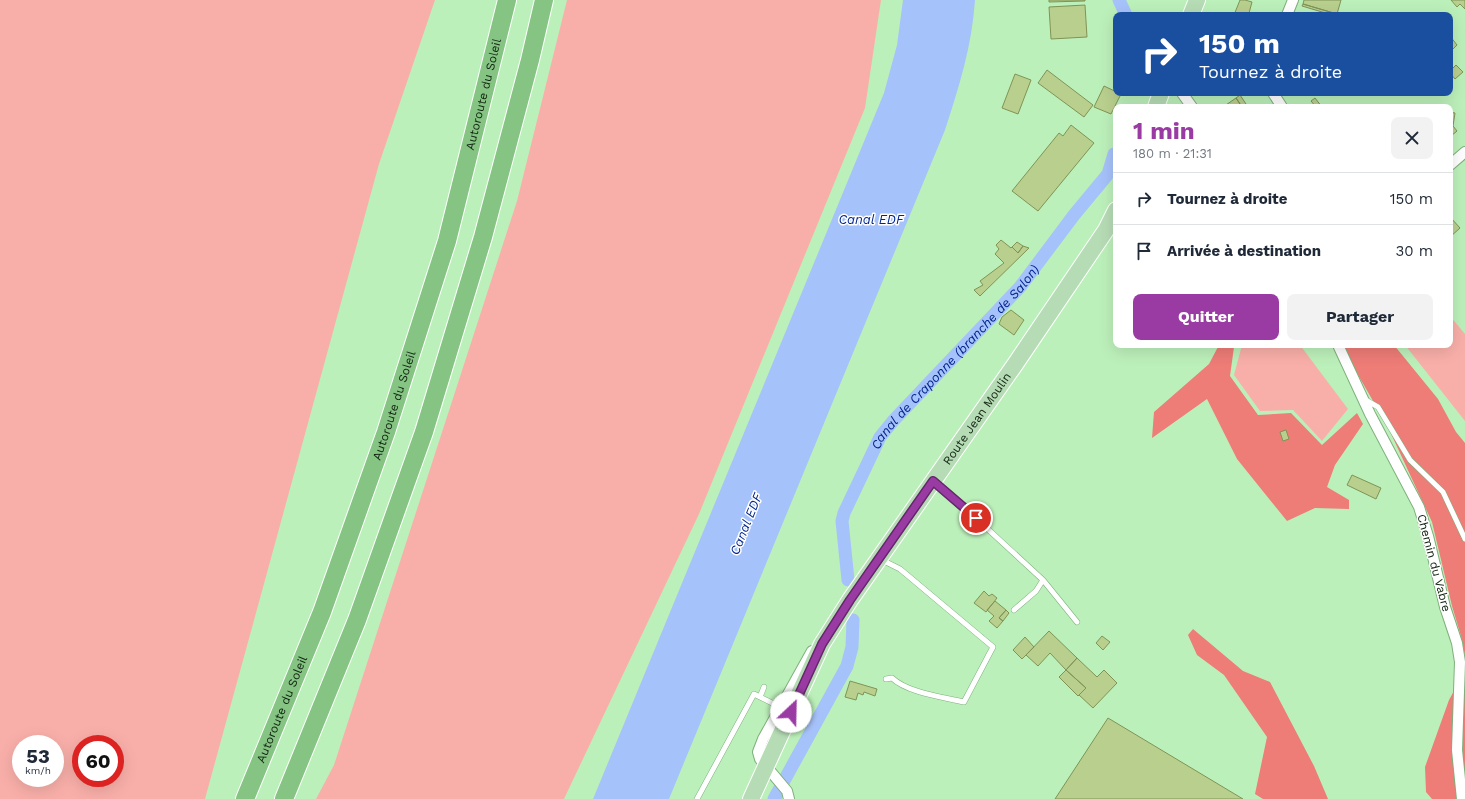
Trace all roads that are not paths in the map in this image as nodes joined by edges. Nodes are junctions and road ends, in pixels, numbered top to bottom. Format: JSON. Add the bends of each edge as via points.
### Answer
{"nodes":[{"id":1,"x":508,"y":0,"type":"edge"},
{"id":2,"x":544,"y":0,"type":"edge"},
{"id":3,"x":1197,"y":0,"type":"edge"},
{"id":4,"x":1293,"y":0,"type":"edge"},
{"id":5,"x":1192,"y":12,"type":"edge"},
{"id":6,"x":1288,"y":12,"type":"edge"},
{"id":7,"x":1465,"y":152,"type":"edge"},
{"id":8,"x":1453,"y":162,"type":"edge"},
{"id":9,"x":1113,"y":216,"type":"edge"},
{"id":10,"x":1339,"y":348,"type":"edge"},
{"id":11,"x":1362,"y":398,"type":"junction"},
{"id":12,"x":933,"y":481,"type":"junction"},
{"id":13,"x":1465,"y":539,"type":"edge"},
{"id":14,"x":879,"y":559,"type":"junction"},
{"id":15,"x":1043,"y":580,"type":"junction"},
{"id":16,"x":1014,"y":610,"type":"dead end"},
{"id":17,"x":1077,"y":622,"type":"dead end"},
{"id":18,"x":835,"y":623,"type":"junction"},
{"id":19,"x":886,"y":679,"type":"dead end"},
{"id":20,"x":764,"y":687,"type":"dead end"},
{"id":21,"x":760,"y":697,"type":"junction"},
{"id":22,"x":780,"y":707,"type":"junction"},
{"id":23,"x":767,"y":766,"type":"junction"},
{"id":24,"x":788,"y":795,"type":"edge"},
{"id":25,"x":245,"y":799,"type":"edge"},
{"id":26,"x":284,"y":799,"type":"edge"},
{"id":27,"x":697,"y":799,"type":"edge"},
{"id":28,"x":751,"y":799,"type":"edge"},
{"id":29,"x":1462,"y":799,"type":"edge"}],
"edges":[{"from":1,"to":25,"type":"highway","name":"Autoroute du Soleil","via":[[447,241],[386,432],[322,612]]},
{"from":2,"to":26,"type":"highway","via":[[483,237],[424,432],[357,620]]},
{"from":3,"to":5,"type":"main road"},
{"from":4,"to":6,"type":"street"},
{"from":7,"to":8,"type":"street"},
{"from":9,"to":12,"type":"main road","name":"Route Jean Moulin","via":[[1016,363]]},
{"from":10,"to":11,"type":"street","name":"Chemin du Vabre"},
{"from":11,"to":13,"type":"lane","via":[[1378,407],[1410,460],[1443,492]]},
{"from":11,"to":29,"type":"street","name":"Chemin du Vabre","via":[[1419,507],[1457,643],[1460,662],[1457,750]]},
{"from":12,"to":14,"type":"main road","name":"Route Jean Moulin"},
{"from":12,"to":15,"type":"lane"},
{"from":14,"to":18,"type":"main road","name":"Route Jean Moulin"},
{"from":14,"to":19,"type":"lane","via":[[900,569],[993,647],[964,702],[921,692],[898,684],[892,678]]},
{"from":15,"to":16,"type":"lane","via":[[1036,592]]},
{"from":15,"to":17,"type":"lane"},
{"from":18,"to":22,"type":"street","via":[[809,654]]},
{"from":18,"to":23,"type":"main road","name":"Route Jean Moulin","via":[[822,644]]},
{"from":20,"to":21,"type":"lane"},
{"from":21,"to":22,"type":"lane"},
{"from":21,"to":27,"type":"lane","via":[[754,694]]},
{"from":22,"to":23,"type":"street","via":[[758,752],[760,759]]},
{"from":23,"to":24,"type":"street"},
{"from":23,"to":28,"type":"main road","name":"Route Jean Moulin"}]}
